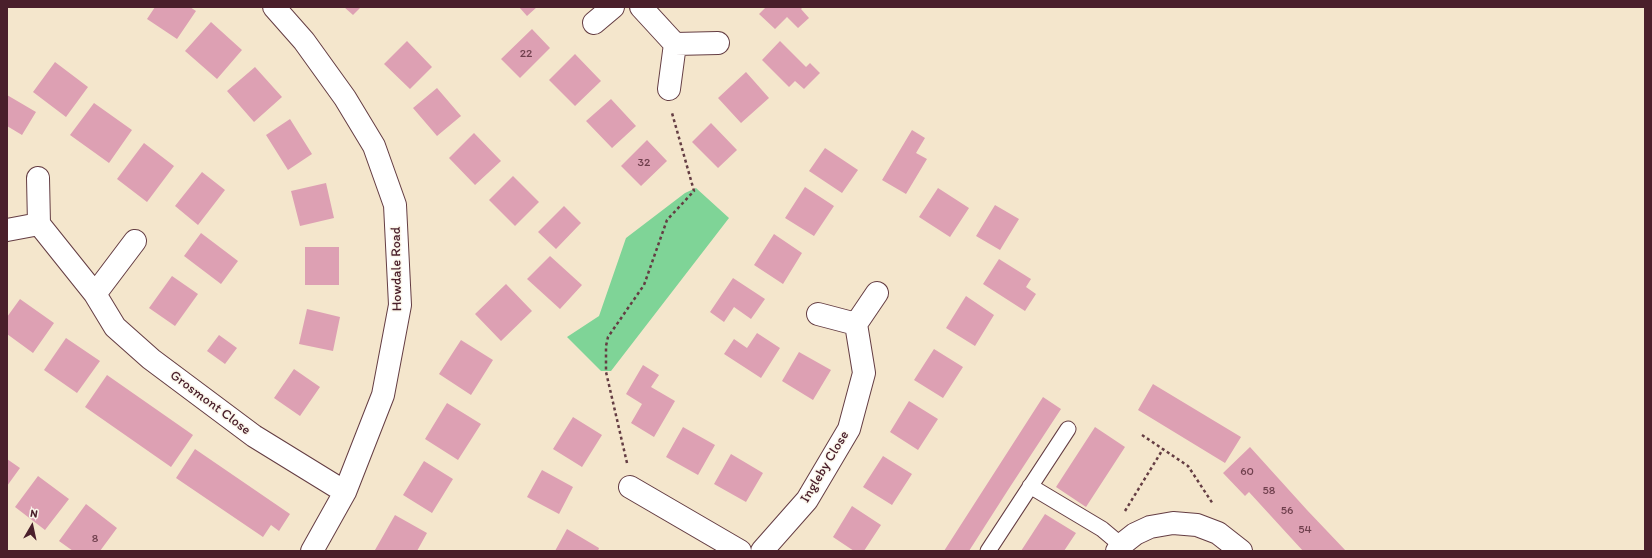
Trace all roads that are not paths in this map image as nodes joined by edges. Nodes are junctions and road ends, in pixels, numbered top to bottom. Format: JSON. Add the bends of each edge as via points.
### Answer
{"nodes":[{"id":1,"x":274,"y":7,"type":"edge"},
{"id":2,"x":613,"y":7,"type":"edge"},
{"id":3,"x":641,"y":7,"type":"edge"},
{"id":4,"x":594,"y":23,"type":"dead end"},
{"id":5,"x":718,"y":43,"type":"dead end"},
{"id":6,"x":675,"y":44,"type":"junction"},
{"id":7,"x":669,"y":89,"type":"road end"},
{"id":8,"x":38,"y":178,"type":"dead end"},
{"id":9,"x":39,"y":224,"type":"junction"},
{"id":10,"x":7,"y":230,"type":"edge"},
{"id":11,"x":135,"y":241,"type":"dead end"},
{"id":12,"x":877,"y":293,"type":"dead end"},
{"id":13,"x":95,"y":294,"type":"junction"},
{"id":14,"x":818,"y":314,"type":"dead end"},
{"id":15,"x":856,"y":324,"type":"junction"},
{"id":16,"x":1068,"y":429,"type":"dead end"},
{"id":17,"x":1030,"y":486,"type":"junction"},
{"id":18,"x":630,"y":487,"type":"road end"},
{"id":19,"x":345,"y":492,"type":"junction"},
{"id":20,"x":1123,"y":544,"type":"edge"},
{"id":21,"x":312,"y":551,"type":"edge"},
{"id":22,"x":740,"y":551,"type":"edge"},
{"id":23,"x":762,"y":551,"type":"edge"},
{"id":24,"x":988,"y":551,"type":"edge"},
{"id":25,"x":1241,"y":551,"type":"edge"}],
"edges":[{"from":1,"to":19,"type":"street","name":"Howdale Road","via":[[304,41],[345,98],[374,146],[395,205],[400,305],[384,396]]},
{"from":2,"to":4,"type":"street"},
{"from":3,"to":6,"type":"street"},
{"from":5,"to":6,"type":"street"},
{"from":6,"to":7,"type":"street"},
{"from":8,"to":9,"type":"street"},
{"from":9,"to":10,"type":"street"},
{"from":9,"to":13,"type":"street","name":"Grosmont Close"},
{"from":11,"to":13,"type":"street"},
{"from":12,"to":15,"type":"street"},
{"from":13,"to":19,"type":"street","name":"Grosmont Close","via":[[115,327],[151,359],[254,436]]},
{"from":14,"to":15,"type":"street"},
{"from":15,"to":23,"type":"street","name":"Ingleby Close","via":[[864,373],[849,429],[807,500]]},
{"from":16,"to":17,"type":"lane"},
{"from":17,"to":20,"type":"lane"},
{"from":17,"to":24,"type":"lane"},
{"from":18,"to":22,"type":"street"},
{"from":19,"to":21,"type":"street","name":"Howdale Road"},
{"from":20,"to":25,"type":"street","via":[[1150,527],[1173,523],[1196,525],[1218,533]]}]}
